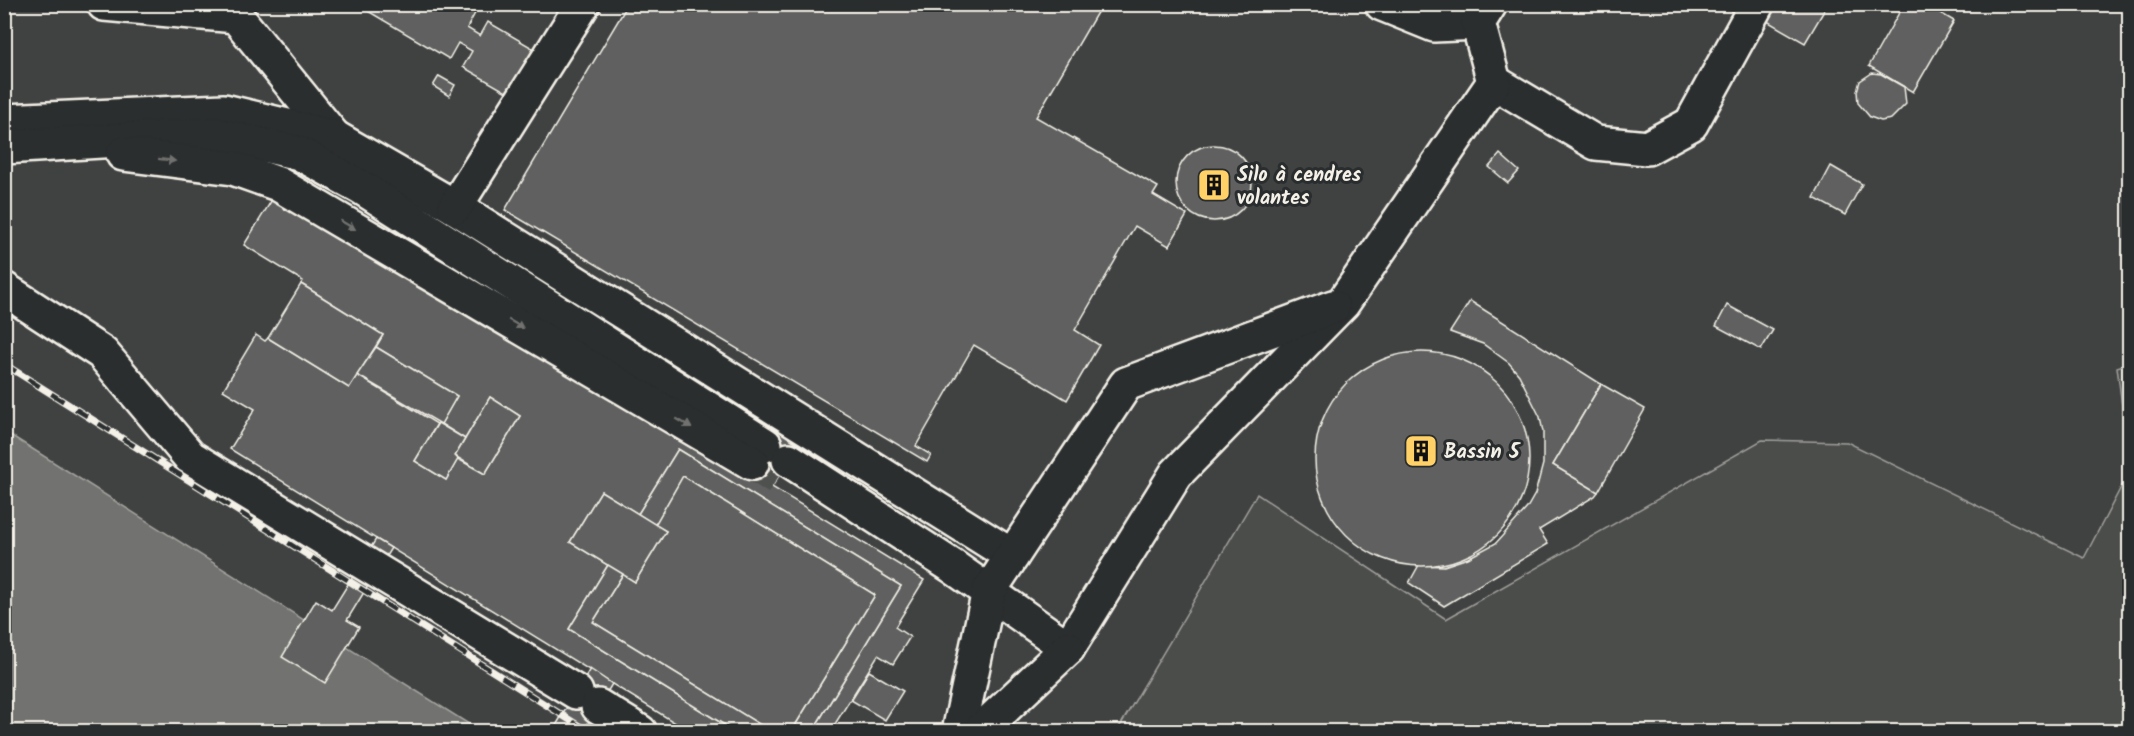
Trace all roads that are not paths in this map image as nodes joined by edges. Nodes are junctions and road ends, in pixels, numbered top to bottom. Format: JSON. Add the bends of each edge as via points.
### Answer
{"nodes":[{"id":1,"x":104,"y":4,"type":"edge"},
{"id":2,"x":583,"y":4,"type":"edge"},
{"id":3,"x":1382,"y":4,"type":"edge"},
{"id":4,"x":1757,"y":4,"type":"edge"},
{"id":5,"x":1484,"y":14,"type":"edge"},
{"id":6,"x":1494,"y":82,"type":"junction"},
{"id":7,"x":4,"y":121,"type":"edge"},
{"id":8,"x":334,"y":137,"type":"junction"},
{"id":9,"x":4,"y":147,"type":"edge"},
{"id":10,"x":455,"y":207,"type":"junction"},
{"id":11,"x":4,"y":289,"type":"edge"},
{"id":12,"x":1343,"y":303,"type":"junction"},
{"id":13,"x":1012,"y":556,"type":"junction"},
{"id":14,"x":989,"y":591,"type":"junction"},
{"id":15,"x":1068,"y":648,"type":"junction"},
{"id":16,"x":640,"y":732,"type":"edge"},
{"id":17,"x":958,"y":732,"type":"edge"},
{"id":18,"x":979,"y":732,"type":"edge"}],
"edges":[{"from":1,"to":8,"type":"lane","via":[[236,16]]},
{"from":2,"to":10,"type":"lane"},
{"from":3,"to":5,"type":"lane","via":[[1434,25]]},
{"from":4,"to":6,"type":"lane","via":[[1691,124],[1647,148],[1596,143]]},
{"from":5,"to":6,"type":"lane"},
{"from":6,"to":12,"type":"lane"},
{"from":7,"to":8,"type":"lane","via":[[224,111]]},
{"from":8,"to":10,"type":"lane"},
{"from":9,"to":14,"type":"lane","via":[[215,134],[298,153],[361,187],[771,462]]},
{"from":10,"to":13,"type":"lane"},
{"from":11,"to":16,"type":"lane","via":[[102,352],[190,457]]},
{"from":12,"to":13,"type":"lane","via":[[1126,384]]},
{"from":12,"to":15,"type":"lane","via":[[1176,474]]},
{"from":13,"to":14,"type":"lane"},
{"from":14,"to":15,"type":"lane"},
{"from":14,"to":17,"type":"lane"},
{"from":15,"to":18,"type":"lane"}]}
